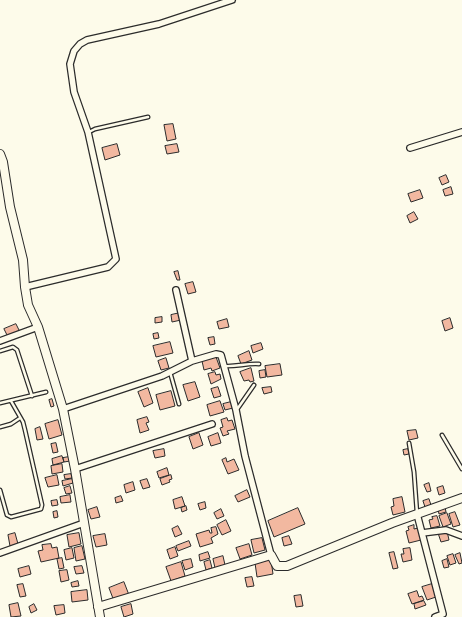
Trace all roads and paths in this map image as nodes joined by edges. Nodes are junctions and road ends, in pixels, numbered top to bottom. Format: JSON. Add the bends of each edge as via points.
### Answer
{"nodes":[{"id":1,"x":232,"y":0,"type":"edge"},
{"id":2,"x":148,"y":117,"type":"dead end"},
{"id":3,"x":88,"y":132,"type":"junction"},
{"id":4,"x":462,"y":132,"type":"edge"},
{"id":5,"x":410,"y":148,"type":"dead end"},
{"id":6,"x":0,"y":154,"type":"edge"},
{"id":7,"x":24,"y":287,"type":"junction"},
{"id":8,"x":176,"y":290,"type":"dead end"},
{"id":9,"x":38,"y":327,"type":"junction"},
{"id":10,"x":0,"y":341,"type":"edge"},
{"id":11,"x":0,"y":351,"type":"edge"},
{"id":12,"x":192,"y":362,"type":"junction"},
{"id":13,"x":259,"y":364,"type":"dead end"},
{"id":14,"x":224,"y":366,"type":"junction"},
{"id":15,"x":170,"y":372,"type":"junction"},
{"id":16,"x":254,"y":385,"type":"dead end"},
{"id":17,"x":46,"y":392,"type":"dead end"},
{"id":18,"x":32,"y":396,"type":"junction"},
{"id":19,"x":11,"y":401,"type":"junction"},
{"id":20,"x":0,"y":404,"type":"edge"},
{"id":21,"x":180,"y":404,"type":"dead end"},
{"id":22,"x":63,"y":409,"type":"junction"},
{"id":23,"x":236,"y":410,"type":"junction"},
{"id":24,"x":20,"y":418,"type":"junction"},
{"id":25,"x":212,"y":424,"type":"dead end"},
{"id":26,"x":0,"y":427,"type":"edge"},
{"id":27,"x":442,"y":435,"type":"dead end"},
{"id":28,"x":409,"y":443,"type":"dead end"},
{"id":29,"x":75,"y":469,"type":"junction"},
{"id":30,"x":462,"y":469,"type":"edge"},
{"id":31,"x":0,"y":490,"type":"edge"},
{"id":32,"x":462,"y":497,"type":"edge"},
{"id":33,"x":417,"y":514,"type":"junction"},
{"id":34,"x":84,"y":523,"type":"junction"},
{"id":35,"x":422,"y":533,"type":"junction"},
{"id":36,"x":462,"y":536,"type":"edge"},
{"id":37,"x":0,"y":554,"type":"edge"},
{"id":38,"x":271,"y":555,"type":"junction"},
{"id":39,"x":98,"y":607,"type":"junction"},
{"id":40,"x":100,"y":617,"type":"edge"},
{"id":41,"x":435,"y":617,"type":"edge"}],
"edges":[{"from":1,"to":3,"type":"street","via":[[159,24],[80,44],[70,64],[74,92]]},
{"from":2,"to":3,"type":"lane"},
{"from":3,"to":7,"type":"street","via":[[116,259],[108,267]]},
{"from":4,"to":5,"type":"street"},
{"from":6,"to":7,"type":"street","via":[[23,260]]},
{"from":7,"to":9,"type":"street"},
{"from":8,"to":12,"type":"street"},
{"from":9,"to":10,"type":"street"},
{"from":9,"to":22,"type":"street","via":[[54,390]]},
{"from":11,"to":18,"type":"lane","via":[[13,347],[18,350]]},
{"from":12,"to":14,"type":"street","via":[[218,354]]},
{"from":12,"to":15,"type":"street"},
{"from":13,"to":14,"type":"lane"},
{"from":14,"to":23,"type":"street"},
{"from":15,"to":21,"type":"lane"},
{"from":15,"to":22,"type":"street"},
{"from":16,"to":23,"type":"lane"},
{"from":17,"to":18,"type":"lane"},
{"from":18,"to":19,"type":"lane"},
{"from":19,"to":20,"type":"lane"},
{"from":19,"to":24,"type":"lane"},
{"from":22,"to":29,"type":"street"},
{"from":23,"to":38,"type":"street"},
{"from":24,"to":26,"type":"lane"},
{"from":24,"to":31,"type":"lane","via":[[42,505],[40,509],[8,516]]},
{"from":25,"to":29,"type":"street"},
{"from":27,"to":30,"type":"lane"},
{"from":28,"to":33,"type":"lane"},
{"from":29,"to":34,"type":"street"},
{"from":32,"to":33,"type":"street"},
{"from":33,"to":35,"type":"street"},
{"from":33,"to":38,"type":"street","via":[[287,566],[278,566]]},
{"from":34,"to":37,"type":"street"},
{"from":34,"to":39,"type":"street"},
{"from":35,"to":36,"type":"street","via":[[446,530]]},
{"from":35,"to":41,"type":"street","via":[[443,614]]},
{"from":38,"to":39,"type":"street"},
{"from":39,"to":40,"type":"street"}]}
